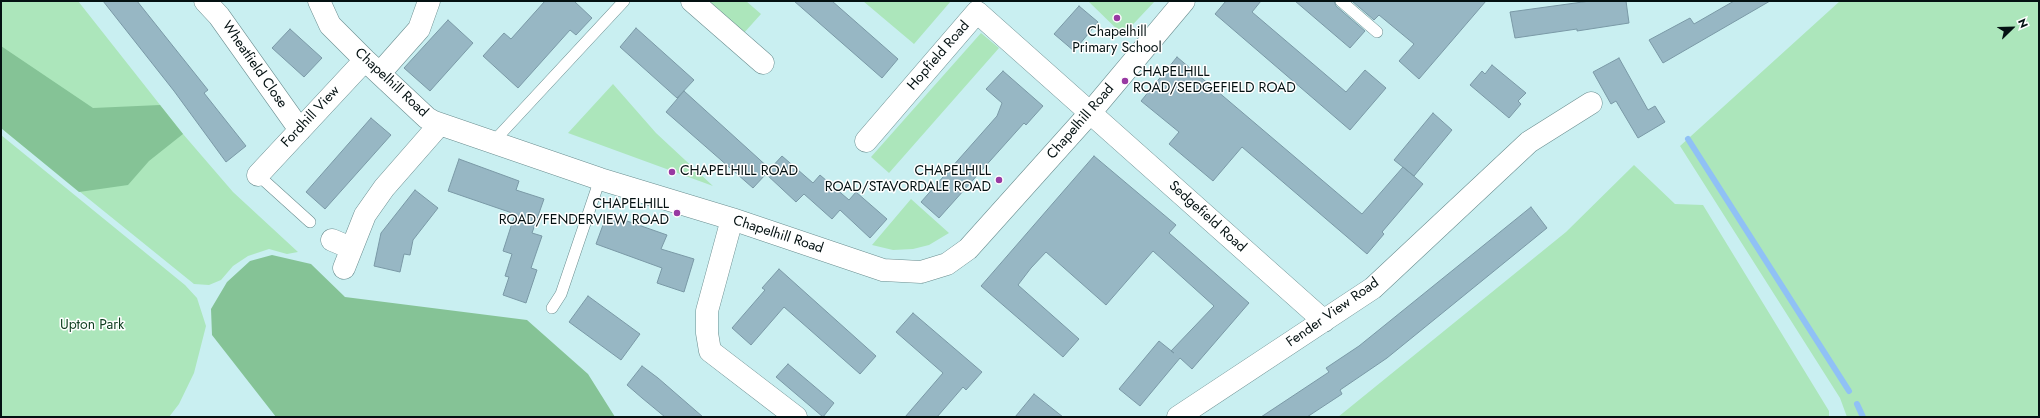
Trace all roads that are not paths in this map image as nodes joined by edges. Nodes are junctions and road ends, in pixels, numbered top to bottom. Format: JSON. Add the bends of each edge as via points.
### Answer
{"nodes":[{"id":1,"x":206,"y":1,"type":"edge"},
{"id":2,"x":319,"y":1,"type":"edge"},
{"id":3,"x":429,"y":1,"type":"edge"},
{"id":4,"x":624,"y":1,"type":"edge"},
{"id":5,"x":692,"y":1,"type":"edge"},
{"id":6,"x":1184,"y":1,"type":"edge"},
{"id":7,"x":1341,"y":1,"type":"edge"},
{"id":8,"x":1376,"y":32,"type":"dead end"},
{"id":9,"x":763,"y":64,"type":"dead end"},
{"id":10,"x":373,"y":66,"type":"junction"},
{"id":11,"x":1591,"y":103,"type":"dead end"},
{"id":12,"x":1090,"y":113,"type":"junction"},
{"id":13,"x":440,"y":124,"type":"junction"},
{"id":14,"x":300,"y":130,"type":"junction"},
{"id":15,"x":866,"y":141,"type":"dead end"},
{"id":16,"x":494,"y":142,"type":"junction"},
{"id":17,"x":258,"y":175,"type":"joint"},
{"id":18,"x":600,"y":179,"type":"junction"},
{"id":19,"x":732,"y":220,"type":"junction"},
{"id":20,"x":310,"y":222,"type":"dead end"},
{"id":21,"x":342,"y":252,"type":"dead end"},
{"id":22,"x":552,"y":308,"type":"dead end"},
{"id":23,"x":1324,"y":320,"type":"junction"},
{"id":24,"x":796,"y":417,"type":"edge"},
{"id":25,"x":1178,"y":417,"type":"edge"}],
"edges":[{"from":1,"to":14,"type":"street","name":"Wheatfield Close"},
{"from":2,"to":10,"type":"street","name":"Chapelhill Road","via":[[330,25]]},
{"from":3,"to":10,"type":"street","name":"Fordhill View","via":[[419,29]]},
{"from":4,"to":16,"type":"lane"},
{"from":5,"to":9,"type":"street"},
{"from":6,"to":12,"type":"street","name":"Chapelhill Road"},
{"from":7,"to":8,"type":"lane"},
{"from":10,"to":13,"type":"street","name":"Chapelhill Road","via":[[427,118]]},
{"from":10,"to":14,"type":"street","name":"Fordhill View"},
{"from":11,"to":23,"type":"street","name":"Fender View Road","via":[[1529,142],[1373,288]]},
{"from":12,"to":15,"type":"street","name":"Hopfield Road","via":[[977,12]]},
{"from":12,"to":19,"type":"street","name":"Chapelhill Road","via":[[968,249],[946,264],[921,272],[884,270]]},
{"from":12,"to":23,"type":"street","name":"Sedgefield Road"},
{"from":13,"to":16,"type":"street","name":"Chapelhill Road"},
{"from":13,"to":21,"type":"street","via":[[384,188]]},
{"from":14,"to":17,"type":"street","name":"Fordhill View"},
{"from":16,"to":18,"type":"street","name":"Chapelhill Road"},
{"from":17,"to":20,"type":"lane"},
{"from":18,"to":19,"type":"street","name":"Chapelhill Road"},
{"from":18,"to":22,"type":"lane","via":[[561,294]]},
{"from":19,"to":24,"type":"street","via":[[707,311],[706,333],[710,351]]},
{"from":23,"to":25,"type":"street","name":"Fender View Road"}]}
